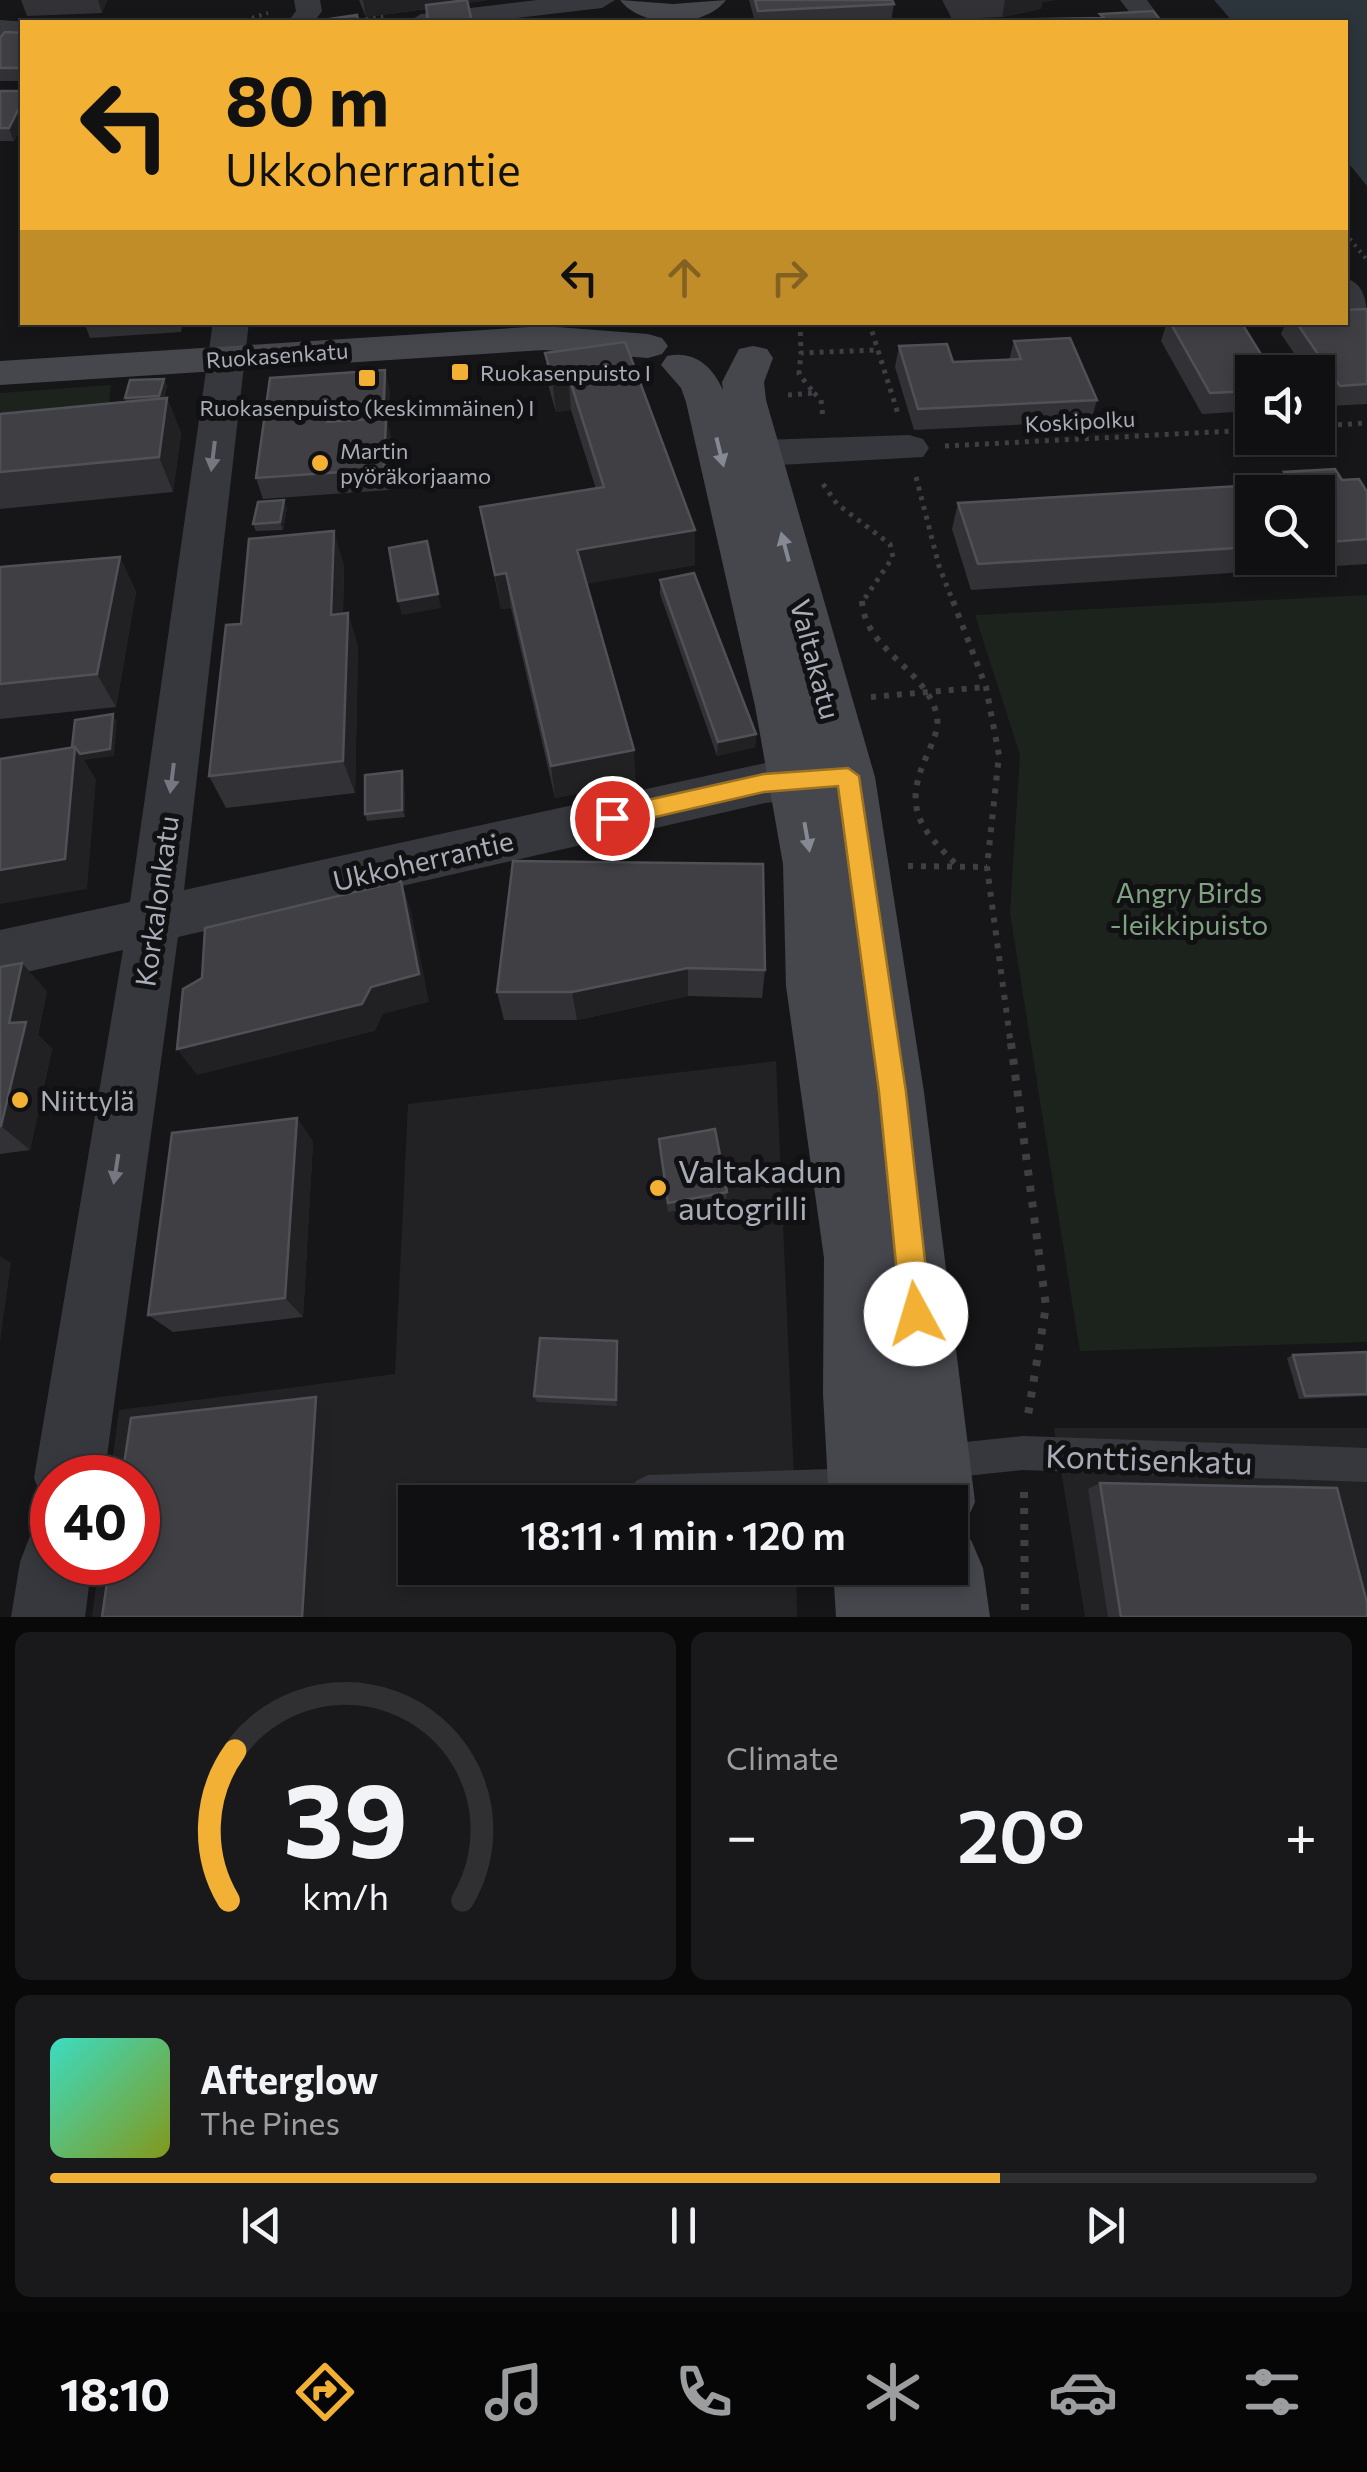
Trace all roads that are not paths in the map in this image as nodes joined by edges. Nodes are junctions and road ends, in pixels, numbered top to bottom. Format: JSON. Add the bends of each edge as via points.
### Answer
{"nodes":[{"id":1,"x":602,"y":0,"type":"edge"},
{"id":2,"x":634,"y":0,"type":"edge"},
{"id":3,"x":701,"y":11,"type":"edge"},
{"id":4,"x":664,"y":17,"type":"edge"},
{"id":5,"x":437,"y":20,"type":"edge"},
{"id":6,"x":1348,"y":292,"type":"edge"},
{"id":7,"x":1367,"y":318,"type":"edge"},
{"id":8,"x":592,"y":325,"type":"edge"},
{"id":9,"x":553,"y":338,"type":"junction"},
{"id":10,"x":760,"y":340,"type":"edge"},
{"id":11,"x":228,"y":341,"type":"edge"},
{"id":12,"x":659,"y":345,"type":"edge"},
{"id":13,"x":0,"y":373,"type":"edge"},
{"id":14,"x":909,"y":448,"type":"road end"},
{"id":15,"x":760,"y":453,"type":"junction"},
{"id":16,"x":822,"y":777,"type":"junction"},
{"id":17,"x":154,"y":921,"type":"junction"},
{"id":18,"x":0,"y":954,"type":"edge"},
{"id":19,"x":73,"y":1455,"type":"edge"},
{"id":20,"x":1367,"y":1466,"type":"edge"},
{"id":21,"x":900,"y":1485,"type":"edge"},
{"id":22,"x":912,"y":1485,"type":"edge"},
{"id":23,"x":53,"y":1585,"type":"edge"},
{"id":24,"x":874,"y":1585,"type":"edge"},
{"id":25,"x":946,"y":1585,"type":"edge"},
{"id":26,"x":48,"y":1617,"type":"edge"},
{"id":27,"x":877,"y":1617,"type":"edge"},
{"id":28,"x":949,"y":1617,"type":"edge"}],
"edges":[{"from":1,"to":5,"type":"street"},
{"from":2,"to":4,"type":"street"},
{"from":3,"to":4,"type":"street"},
{"from":6,"to":7,"type":"street"},
{"from":8,"to":9,"type":"street","name":"Ruokasenkatu"},
{"from":9,"to":11,"type":"street","name":"Ruokasenkatu"},
{"from":9,"to":12,"type":"street","name":"Ruokasenkatu"},
{"from":10,"to":12,"type":"street","name":"Ruokasenkatu","via":[[703,368]]},
{"from":10,"to":15,"type":"street","name":"Valtakatu","via":[[742,382]]},
{"from":11,"to":13,"type":"street","name":"Ruokasenkatu"},
{"from":11,"to":17,"type":"street","name":"Korkalonkatu","one_way":true},
{"from":12,"to":16,"type":"street","name":"Valtakatu","one_way":true,"via":[[700,383],[708,402]]},
{"from":14,"to":15,"type":"street"},
{"from":16,"to":15,"type":"street","name":"Valtakatu","one_way":true},
{"from":16,"to":17,"type":"street","name":"Ukkoherrantie"},
{"from":16,"to":21,"type":"street","name":"Valtakatu","via":[[811,864],[816,986],[859,1258],[860,1394]]},
{"from":17,"to":18,"type":"street","name":"Ukkoherrantie"},
{"from":17,"to":19,"type":"street","name":"Korkalonkatu","one_way":true},
{"from":20,"to":22,"type":"lane","name":"Konttisenkatu","via":[[1024,1453]]},
{"from":23,"to":26,"type":"street"},
{"from":24,"to":27,"type":"street"},
{"from":25,"to":28,"type":"street"}]}
